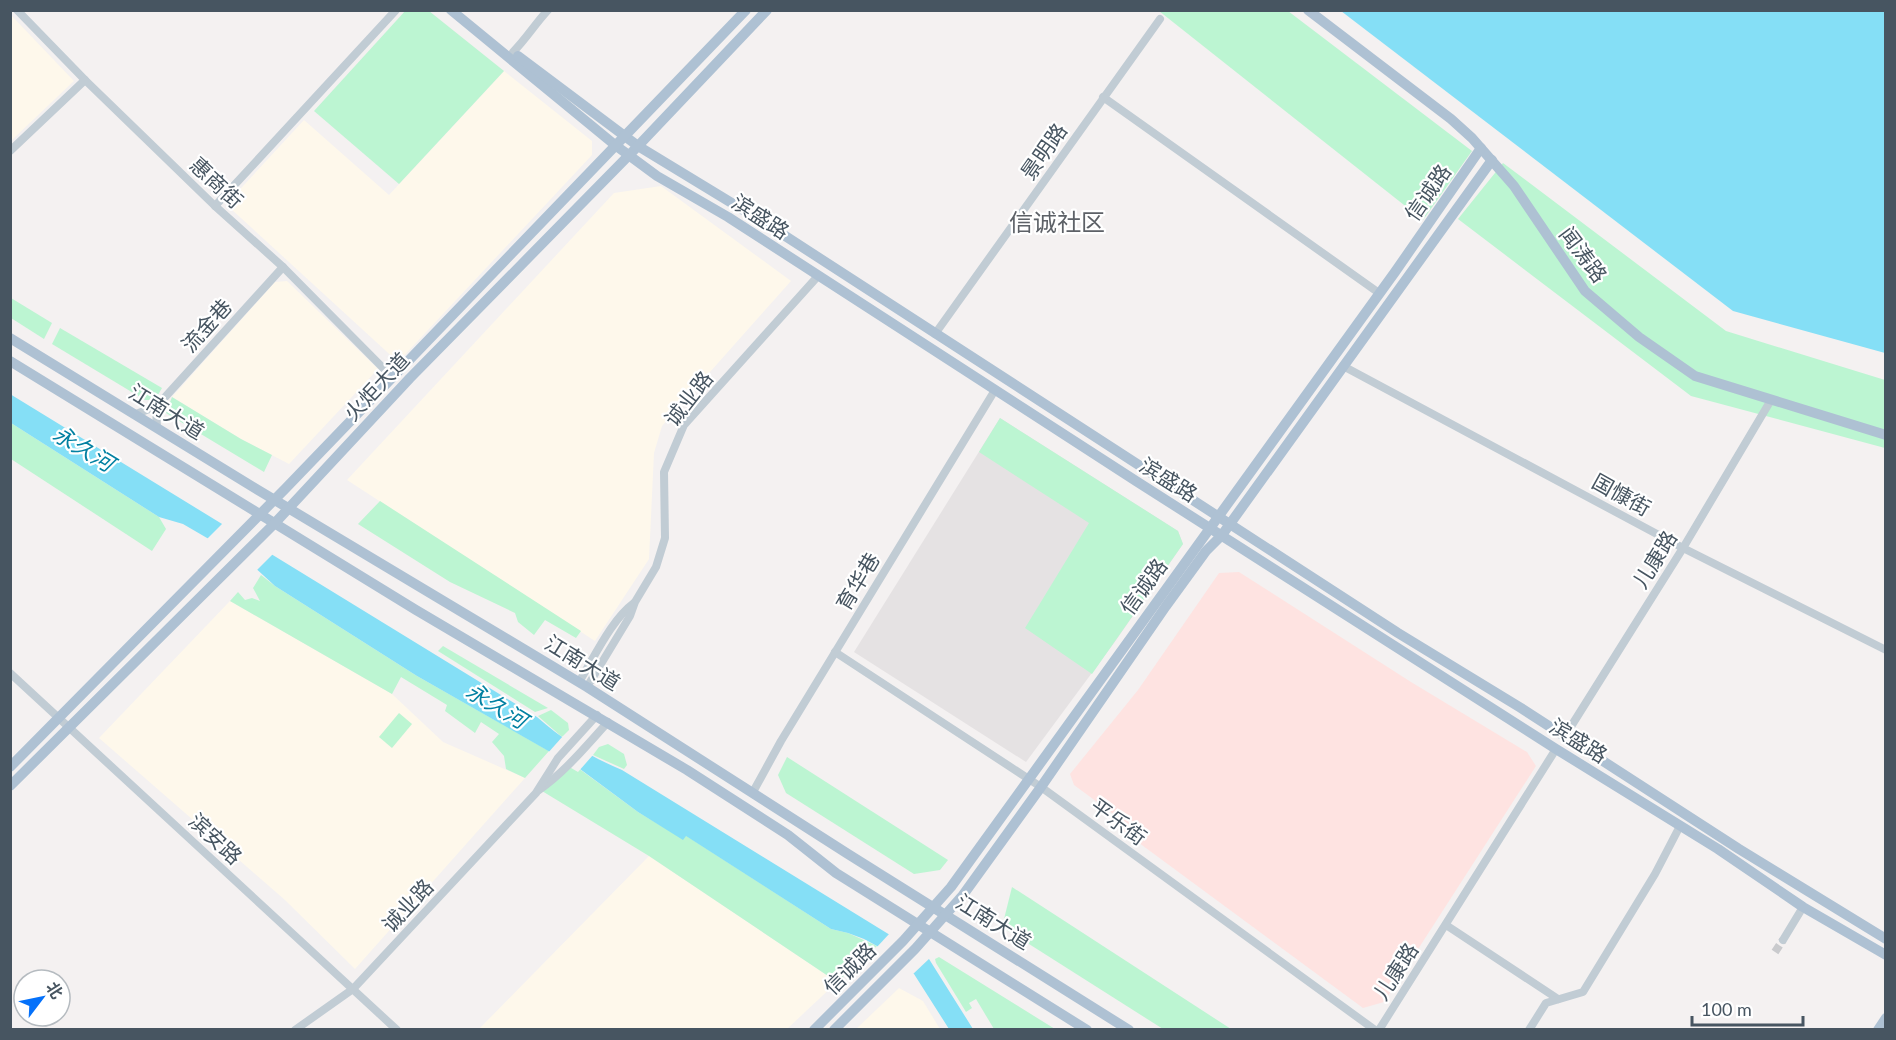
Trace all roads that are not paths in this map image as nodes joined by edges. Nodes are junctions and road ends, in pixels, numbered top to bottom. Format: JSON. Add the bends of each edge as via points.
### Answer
{"nodes":[{"id":1,"x":17,"y":10,"type":"edge"},
{"id":2,"x":396,"y":10,"type":"edge"},
{"id":3,"x":451,"y":10,"type":"edge"},
{"id":4,"x":460,"y":10,"type":"edge"},
{"id":5,"x":548,"y":10,"type":"edge"},
{"id":6,"x":746,"y":10,"type":"edge"},
{"id":7,"x":768,"y":10,"type":"edge"},
{"id":8,"x":1308,"y":10,"type":"edge"},
{"id":9,"x":1160,"y":19,"type":"dead end"},
{"id":10,"x":513,"y":52,"type":"junction"},
{"id":11,"x":85,"y":80,"type":"junction"},
{"id":12,"x":1103,"y":97,"type":"junction"},
{"id":13,"x":624,"y":136,"type":"junction"},
{"id":14,"x":615,"y":145,"type":"junction"},
{"id":15,"x":638,"y":146,"type":"junction"},
{"id":16,"x":1481,"y":148,"type":"junction"},
{"id":17,"x":10,"y":150,"type":"edge"},
{"id":18,"x":628,"y":155,"type":"junction"},
{"id":19,"x":1492,"y":160,"type":"junction"},
{"id":20,"x":215,"y":206,"type":"junction"},
{"id":21,"x":282,"y":267,"type":"junction"},
{"id":22,"x":818,"y":276,"type":"junction"},
{"id":23,"x":1379,"y":293,"type":"junction"},
{"id":24,"x":935,"y":334,"type":"junction"},
{"id":25,"x":10,"y":338,"type":"edge"},
{"id":26,"x":10,"y":361,"type":"edge"},
{"id":27,"x":1343,"y":366,"type":"junction"},
{"id":28,"x":393,"y":378,"type":"junction"},
{"id":29,"x":995,"y":390,"type":"junction"},
{"id":30,"x":1771,"y":400,"type":"junction"},
{"id":31,"x":156,"y":407,"type":"junction"},
{"id":32,"x":136,"y":414,"type":"junction"},
{"id":33,"x":157,"y":428,"type":"junction"},
{"id":34,"x":1886,"y":435,"type":"edge"},
{"id":35,"x":275,"y":500,"type":"junction"},
{"id":36,"x":289,"y":508,"type":"junction"},
{"id":37,"x":260,"y":514,"type":"junction"},
{"id":38,"x":1218,"y":517,"type":"junction"},
{"id":39,"x":274,"y":524,"type":"junction"},
{"id":40,"x":1230,"y":524,"type":"junction"},
{"id":41,"x":1210,"y":528,"type":"junction"},
{"id":42,"x":1222,"y":535,"type":"junction"},
{"id":43,"x":1683,"y":548,"type":"junction"},
{"id":44,"x":1886,"y":650,"type":"edge"},
{"id":45,"x":835,"y":652,"type":"junction"},
{"id":46,"x":10,"y":673,"type":"edge"},
{"id":47,"x":583,"y":685,"type":"junction"},
{"id":48,"x":597,"y":715,"type":"junction"},
{"id":49,"x":59,"y":719,"type":"junction"},
{"id":50,"x":608,"y":722,"type":"junction"},
{"id":51,"x":70,"y":728,"type":"junction"},
{"id":52,"x":1565,"y":736,"type":"junction"},
{"id":53,"x":1556,"y":749,"type":"junction"},
{"id":54,"x":10,"y":767,"type":"edge"},
{"id":55,"x":1028,"y":778,"type":"junction"},
{"id":56,"x":10,"y":786,"type":"edge"},
{"id":57,"x":1041,"y":787,"type":"junction"},
{"id":58,"x":753,"y":792,"type":"junction"},
{"id":59,"x":536,"y":793,"type":"junction"},
{"id":60,"x":1680,"y":826,"type":"junction"},
{"id":61,"x":934,"y":906,"type":"junction"},
{"id":62,"x":1803,"y":907,"type":"junction"},
{"id":63,"x":946,"y":914,"type":"junction"},
{"id":64,"x":1845,"y":915,"type":"junction"},
{"id":65,"x":918,"y":925,"type":"junction"},
{"id":66,"x":1446,"y":925,"type":"junction"},
{"id":67,"x":1838,"y":927,"type":"junction"},
{"id":68,"x":930,"y":933,"type":"junction"},
{"id":69,"x":1886,"y":939,"type":"edge"},
{"id":70,"x":1783,"y":940,"type":"tunnel mouth"},
{"id":71,"x":1886,"y":955,"type":"edge"},
{"id":72,"x":353,"y":989,"type":"junction"},
{"id":73,"x":1558,"y":999,"type":"junction"},
{"id":74,"x":1886,"y":1018,"type":"edge"},
{"id":75,"x":295,"y":1029,"type":"edge"},
{"id":76,"x":397,"y":1029,"type":"edge"},
{"id":77,"x":814,"y":1029,"type":"edge"},
{"id":78,"x":834,"y":1029,"type":"edge"},
{"id":79,"x":1087,"y":1029,"type":"edge"},
{"id":80,"x":1129,"y":1029,"type":"edge"},
{"id":81,"x":1377,"y":1029,"type":"edge"},
{"id":82,"x":1529,"y":1029,"type":"edge"},
{"id":83,"x":1878,"y":1029,"type":"edge"}],
"edges":[{"from":1,"to":11,"type":"street","name":"惠商街"},
{"from":2,"to":20,"type":"street"},
{"from":3,"to":14,"type":"main road","name":"滨盛路"},
{"from":4,"to":10,"type":"main road","name":"滨盛路"},
{"from":5,"to":10,"type":"street"},
{"from":6,"to":13,"type":"main road","name":"火炬大道"},
{"from":7,"to":15,"type":"main road","name":"火炬大道"},
{"from":8,"to":16,"type":"main road","name":"闻涛路","via":[[1451,119]]},
{"from":9,"to":12,"type":"street","name":"景明路"},
{"from":10,"to":13,"type":"main road","name":"滨盛路"},
{"from":11,"to":17,"type":"street"},
{"from":11,"to":20,"type":"street","name":"惠商街"},
{"from":12,"to":23,"type":"street"},
{"from":12,"to":24,"type":"street","name":"景明路"},
{"from":13,"to":14,"type":"main road","name":"火炬大道"},
{"from":13,"to":15,"type":"main road","name":"滨盛路"},
{"from":14,"to":18,"type":"main road","name":"滨盛路"},
{"from":14,"to":28,"type":"main road","name":"火炬大道"},
{"from":15,"to":18,"type":"main road","name":"火炬大道"},
{"from":15,"to":24,"type":"main road","name":"滨盛路"},
{"from":16,"to":19,"type":"main road","name":"闻涛路"},
{"from":16,"to":23,"type":"main road","name":"信诚路"},
{"from":18,"to":22,"type":"main road","name":"滨盛路"},
{"from":18,"to":36,"type":"main road","name":"火炬大道"},
{"from":19,"to":27,"type":"main road","name":"信诚路"},
{"from":19,"to":30,"type":"main road","name":"闻涛路","via":[[1585,291],[1639,337],[1695,376]]},
{"from":20,"to":21,"type":"street","name":"惠商街"},
{"from":21,"to":28,"type":"street","name":"惠商街"},
{"from":21,"to":31,"type":"street","name":"流金巷"},
{"from":22,"to":29,"type":"main road","name":"滨盛路"},
{"from":22,"to":47,"type":"street","name":"诚业路","via":[[684,425],[664,472],[665,538],[656,567],[630,616]]},
{"from":23,"to":38,"type":"main road","name":"信诚路"},
{"from":24,"to":38,"type":"main road","name":"滨盛路"},
{"from":25,"to":32,"type":"main road","name":"江南大道"},
{"from":26,"to":37,"type":"main road","name":"江南大道"},
{"from":27,"to":40,"type":"main road","name":"信诚路"},
{"from":27,"to":43,"type":"street","name":"国慷街"},
{"from":28,"to":35,"type":"main road","name":"火炬大道"},
{"from":29,"to":41,"type":"main road","name":"滨盛路"},
{"from":29,"to":45,"type":"street","name":"育华巷"},
{"from":30,"to":34,"type":"main road","name":"闻涛路"},
{"from":30,"to":43,"type":"street","name":"儿康路"},
{"from":31,"to":32,"type":"street","name":"流金巷"},
{"from":31,"to":33,"type":"street"},
{"from":32,"to":33,"type":"main road","name":"江南大道"},
{"from":33,"to":35,"type":"main road","name":"江南大道"},
{"from":35,"to":36,"type":"main road","name":"江南大道"},
{"from":35,"to":37,"type":"main road","name":"火炬大道"},
{"from":36,"to":39,"type":"main road","name":"火炬大道"},
{"from":36,"to":47,"type":"main road","name":"江南大道"},
{"from":37,"to":39,"type":"main road","name":"江南大道"},
{"from":37,"to":49,"type":"main road","name":"火炬大道"},
{"from":38,"to":40,"type":"main road","name":"滨盛路"},
{"from":38,"to":41,"type":"main road","name":"信诚路"},
{"from":39,"to":48,"type":"main road","name":"江南大道"},
{"from":39,"to":51,"type":"main road","name":"火炬大道"},
{"from":40,"to":42,"type":"main road","name":"信诚路"},
{"from":40,"to":52,"type":"main road","name":"滨盛路"},
{"from":41,"to":42,"type":"main road","name":"滨盛路"},
{"from":41,"to":55,"type":"main road","name":"信诚路"},
{"from":42,"to":53,"type":"main road","name":"滨盛路"},
{"from":42,"to":57,"type":"main road","name":"信诚路","via":[[1166,606]]},
{"from":43,"to":44,"type":"street","name":"国慷街"},
{"from":43,"to":52,"type":"street","name":"儿康路"},
{"from":45,"to":55,"type":"street","name":"平乐街"},
{"from":45,"to":58,"type":"street","name":"育华巷"},
{"from":46,"to":49,"type":"street","name":"滨安路"},
{"from":47,"to":58,"type":"main road","name":"江南大道"},
{"from":48,"to":50,"type":"main road","name":"江南大道"},
{"from":48,"to":59,"type":"street","name":"诚业路","via":[[553,765]]},
{"from":49,"to":51,"type":"street","name":"滨安路"},
{"from":49,"to":54,"type":"main road","name":"火炬大道"},
{"from":50,"to":59,"type":"street","name":"诚业路","via":[[556,778]]},
{"from":50,"to":65,"type":"main road","name":"江南大道","via":[[788,835],[836,873]]},
{"from":51,"to":56,"type":"main road","name":"火炬大道"},
{"from":51,"to":72,"type":"street","name":"滨安路"},
{"from":52,"to":64,"type":"main road","name":"滨盛路"},
{"from":53,"to":60,"type":"main road","name":"滨盛路"},
{"from":53,"to":66,"type":"street","name":"儿康路"},
{"from":55,"to":57,"type":"street","name":"平乐街"},
{"from":55,"to":61,"type":"main road","name":"信诚路"},
{"from":57,"to":63,"type":"main road","name":"信诚路"},
{"from":57,"to":81,"type":"street","name":"平乐街"},
{"from":58,"to":61,"type":"main road","name":"江南大道"},
{"from":59,"to":72,"type":"street","name":"诚业路"},
{"from":60,"to":62,"type":"main road","name":"滨盛路"},
{"from":60,"to":73,"type":"street","via":[[1583,992]]},
{"from":61,"to":63,"type":"main road","name":"江南大道"},
{"from":61,"to":65,"type":"main road","name":"信诚路"},
{"from":62,"to":67,"type":"main road","name":"滨盛路"},
{"from":62,"to":70,"type":"street"},
{"from":63,"to":68,"type":"main road","name":"信诚路"},
{"from":63,"to":80,"type":"main road","name":"江南大道"},
{"from":64,"to":67,"type":"main road"},
{"from":64,"to":69,"type":"main road","name":"滨盛路"},
{"from":65,"to":68,"type":"main road","name":"江南大道"},
{"from":65,"to":77,"type":"main road","name":"信诚路"},
{"from":66,"to":73,"type":"street"},
{"from":66,"to":81,"type":"street","name":"儿康路"},
{"from":67,"to":71,"type":"main road","name":"滨盛路"},
{"from":68,"to":78,"type":"main road","name":"信诚路"},
{"from":68,"to":79,"type":"main road","name":"江南大道"},
{"from":72,"to":75,"type":"street","name":"诚业路"},
{"from":72,"to":76,"type":"street","name":"滨安路"},
{"from":73,"to":82,"type":"street","via":[[1546,1003]]},
{"from":74,"to":83,"type":"main road"}]}
